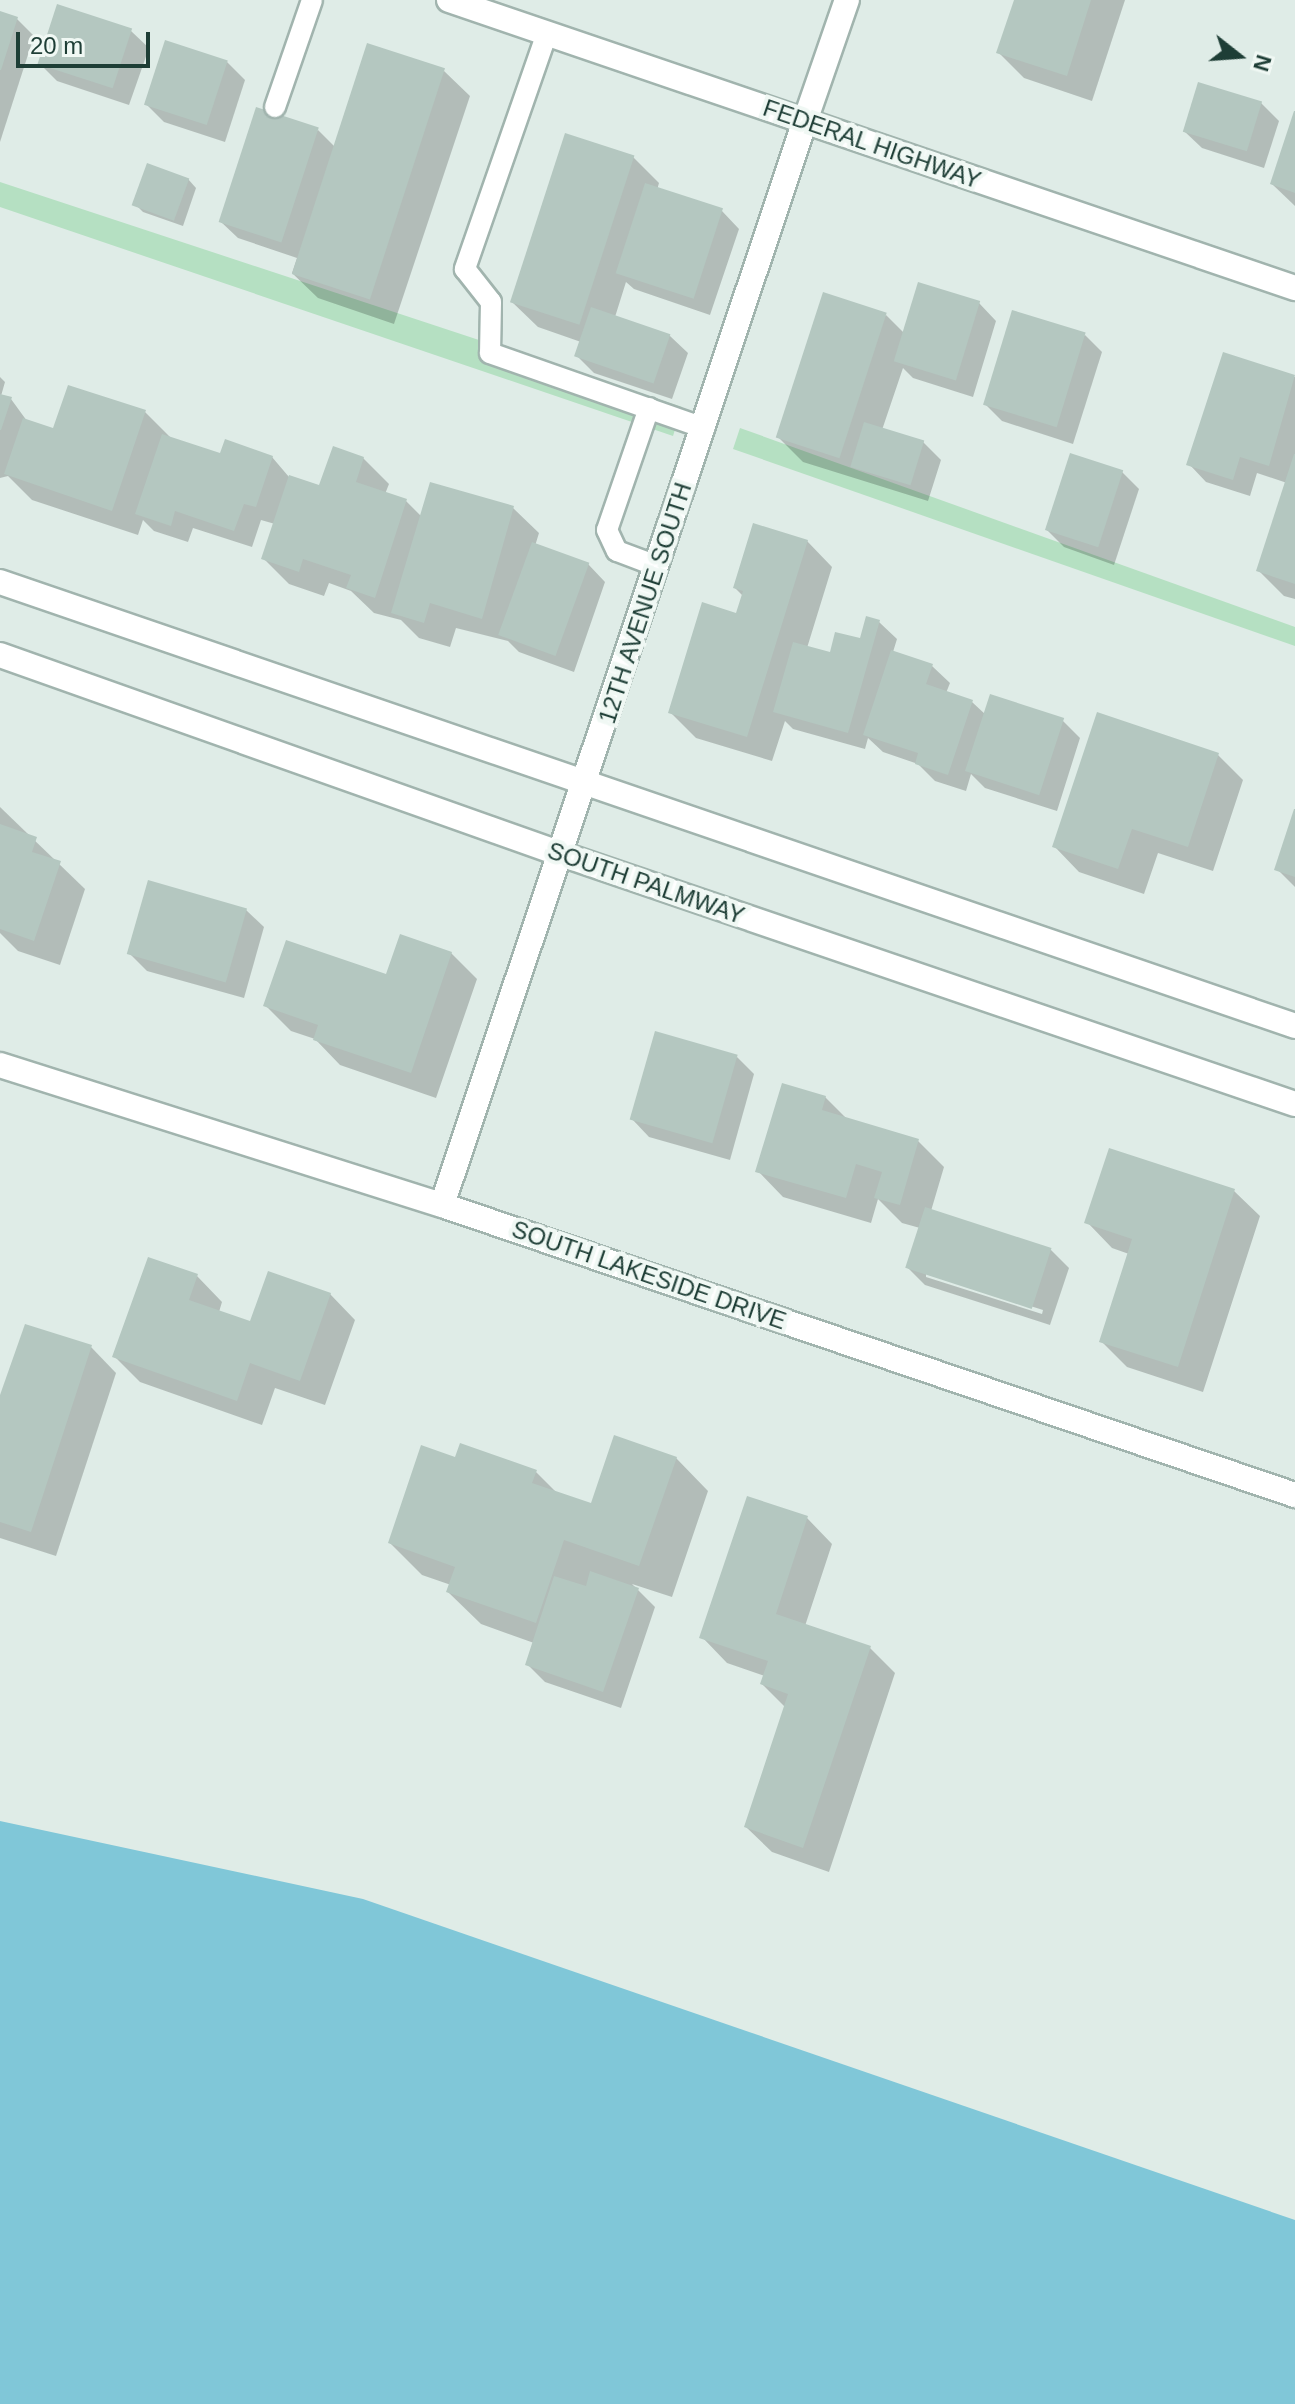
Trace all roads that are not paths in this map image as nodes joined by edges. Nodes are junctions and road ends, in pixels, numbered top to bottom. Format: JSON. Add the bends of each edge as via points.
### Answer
{"nodes":[{"id":1,"x":312,"y":0,"type":"edge"},
{"id":2,"x":449,"y":0,"type":"edge"},
{"id":3,"x":847,"y":0,"type":"edge"},
{"id":4,"x":547,"y":33,"type":"junction"},
{"id":5,"x":275,"y":107,"type":"dead end"},
{"id":6,"x":805,"y":121,"type":"junction"},
{"id":7,"x":1295,"y":288,"type":"edge"},
{"id":8,"x":649,"y":408,"type":"junction"},
{"id":9,"x":704,"y":428,"type":"junction"},
{"id":10,"x":657,"y":566,"type":"junction"},
{"id":11,"x":0,"y":582,"type":"edge"},
{"id":12,"x":0,"y":655,"type":"edge"},
{"id":13,"x":584,"y":785,"type":"junction"},
{"id":14,"x":561,"y":854,"type":"junction"},
{"id":15,"x":1295,"y":1026,"type":"edge"},
{"id":16,"x":0,"y":1065,"type":"edge"},
{"id":17,"x":1295,"y":1104,"type":"edge"},
{"id":18,"x":442,"y":1205,"type":"junction"},
{"id":19,"x":1293,"y":1490,"type":"edge"}],
"edges":[{"from":1,"to":5,"type":"lane"},
{"from":2,"to":4,"type":"street","name":"FEDERAL HIGHWAY"},
{"from":3,"to":6,"type":"street","name":"12TH AVENUE SOUTH"},
{"from":4,"to":6,"type":"street","name":"FEDERAL HIGHWAY"},
{"from":4,"to":8,"type":"lane","via":[[465,269],[491,302],[490,353]]},
{"from":6,"to":7,"type":"street","name":"FEDERAL HIGHWAY"},
{"from":6,"to":9,"type":"street","name":"12TH AVENUE SOUTH"},
{"from":8,"to":9,"type":"lane"},
{"from":8,"to":10,"type":"lane","via":[[607,530],[617,551]]},
{"from":9,"to":10,"type":"street","name":"12TH AVENUE SOUTH"},
{"from":10,"to":13,"type":"street","name":"12TH AVENUE SOUTH"},
{"from":11,"to":13,"type":"street"},
{"from":12,"to":14,"type":"street","name":"SOUTH PALMWAY"},
{"from":13,"to":14,"type":"street","name":"12TH AVENUE SOUTH"},
{"from":13,"to":15,"type":"street"},
{"from":14,"to":17,"type":"street","name":"SOUTH PALMWAY"},
{"from":14,"to":18,"type":"street","name":"12TH AVENUE SOUTH"},
{"from":16,"to":18,"type":"street","name":"SOUTH LAKESIDE DRIVE"},
{"from":18,"to":19,"type":"street","name":"SOUTH LAKESIDE DRIVE"}]}
